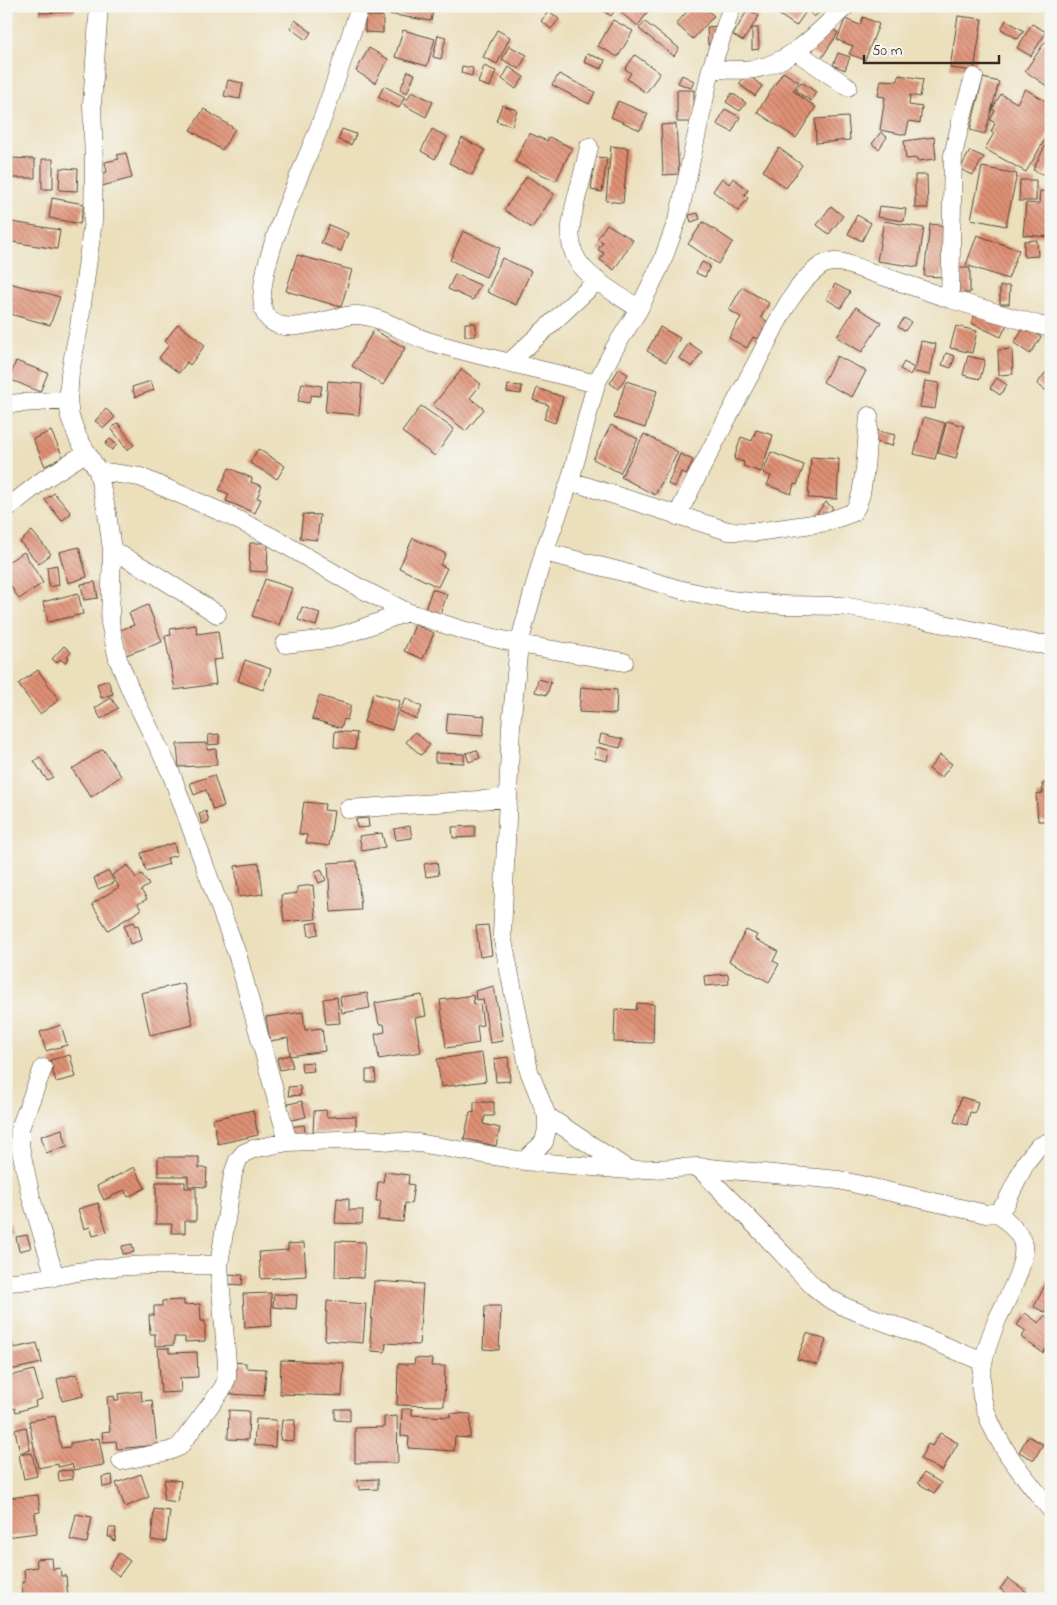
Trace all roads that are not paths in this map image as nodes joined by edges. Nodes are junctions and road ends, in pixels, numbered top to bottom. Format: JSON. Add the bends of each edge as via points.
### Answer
{"nodes":[{"id":1,"x":99,"y":6,"type":"edge"},
{"id":2,"x":360,"y":6,"type":"edge"},
{"id":3,"x":732,"y":6,"type":"edge"},
{"id":4,"x":846,"y":6,"type":"edge"},
{"id":5,"x":797,"y":52,"type":"junction"},
{"id":6,"x":711,"y":69,"type":"junction"},
{"id":7,"x":974,"y":77,"type":"dead end"},
{"id":8,"x":848,"y":87,"type":"dead end"},
{"id":9,"x":589,"y":147,"type":"dead end"},
{"id":10,"x":598,"y":280,"type":"junction"},
{"id":11,"x":950,"y":299,"type":"junction"},
{"id":12,"x":639,"y":309,"type":"junction"},
{"id":13,"x":1051,"y":328,"type":"edge"},
{"id":14,"x":510,"y":362,"type":"junction"},
{"id":15,"x":596,"y":384,"type":"junction"},
{"id":16,"x":68,"y":400,"type":"junction"},
{"id":17,"x":6,"y":404,"type":"edge"},
{"id":18,"x":869,"y":416,"type":"dead end"},
{"id":19,"x":87,"y":452,"type":"junction"},
{"id":20,"x":98,"y":471,"type":"junction"},
{"id":21,"x":570,"y":482,"type":"junction"},
{"id":22,"x":6,"y":509,"type":"edge"},
{"id":23,"x":677,"y":516,"type":"junction"},
{"id":24,"x":112,"y":550,"type":"junction"},
{"id":25,"x":544,"y":552,"type":"junction"},
{"id":26,"x":407,"y":612,"type":"junction"},
{"id":27,"x":217,"y":614,"type":"dead end"},
{"id":28,"x":285,"y":644,"type":"dead end"},
{"id":29,"x":519,"y":644,"type":"junction"},
{"id":30,"x":1051,"y":644,"type":"edge"},
{"id":31,"x":624,"y":662,"type":"dead end"},
{"id":32,"x":508,"y":798,"type":"junction"},
{"id":33,"x":348,"y":808,"type":"dead end"},
{"id":34,"x":43,"y":1068,"type":"dead end"},
{"id":35,"x":547,"y":1116,"type":"junction"},
{"id":36,"x":288,"y":1142,"type":"junction"},
{"id":37,"x":1051,"y":1142,"type":"edge"},
{"id":38,"x":524,"y":1161,"type":"junction"},
{"id":39,"x":698,"y":1168,"type":"junction"},
{"id":40,"x":629,"y":1170,"type":"junction"},
{"id":41,"x":998,"y":1212,"type":"junction"},
{"id":42,"x":219,"y":1265,"type":"junction"},
{"id":43,"x":55,"y":1278,"type":"junction"},
{"id":44,"x":6,"y":1282,"type":"edge"},
{"id":45,"x":982,"y":1362,"type":"junction"},
{"id":46,"x":121,"y":1461,"type":"dead end"},
{"id":47,"x":1051,"y":1510,"type":"edge"}],
"edges":[{"from":1,"to":16,"type":"street","via":[[92,104],[93,221]]},
{"from":2,"to":14,"type":"street","via":[[319,129],[280,223],[270,254],[262,308],[267,318],[288,326],[312,325],[357,314],[425,340]]},
{"from":3,"to":6,"type":"street"},
{"from":4,"to":5,"type":"street"},
{"from":5,"to":6,"type":"street","via":[[754,69]]},
{"from":5,"to":8,"type":"street"},
{"from":6,"to":12,"type":"street","via":[[680,214]]},
{"from":7,"to":11,"type":"street","via":[[953,155]]},
{"from":9,"to":10,"type":"street","via":[[569,232],[576,258],[585,271]]},
{"from":10,"to":12,"type":"street"},
{"from":10,"to":14,"type":"street"},
{"from":11,"to":13,"type":"street"},
{"from":11,"to":23,"type":"street","via":[[836,261],[820,267],[800,287],[778,321]]},
{"from":12,"to":15,"type":"street"},
{"from":14,"to":15,"type":"street"},
{"from":15,"to":21,"type":"street"},
{"from":16,"to":17,"type":"street"},
{"from":16,"to":19,"type":"street","via":[[70,417]]},
{"from":18,"to":23,"type":"street","via":[[861,494],[852,513],[826,522],[757,532],[728,531]]},
{"from":19,"to":20,"type":"street"},
{"from":19,"to":22,"type":"street"},
{"from":20,"to":24,"type":"street"},
{"from":20,"to":26,"type":"street","via":[[140,477],[226,514]]},
{"from":21,"to":23,"type":"street"},
{"from":21,"to":25,"type":"street"},
{"from":24,"to":27,"type":"street"},
{"from":24,"to":36,"type":"street","via":[[110,623],[118,659],[171,774],[226,922]]},
{"from":25,"to":29,"type":"street"},
{"from":25,"to":30,"type":"street","via":[[730,600],[842,606],[1036,644]]},
{"from":26,"to":28,"type":"street","via":[[328,639]]},
{"from":26,"to":29,"type":"street"},
{"from":29,"to":31,"type":"street"},
{"from":29,"to":32,"type":"street"},
{"from":32,"to":33,"type":"street"},
{"from":32,"to":35,"type":"street","via":[[502,935],[529,1071]]},
{"from":34,"to":43,"type":"street","via":[[20,1128],[20,1146],[31,1198]]},
{"from":35,"to":38,"type":"street","via":[[544,1142]]},
{"from":35,"to":40,"type":"street"},
{"from":36,"to":38,"type":"street","via":[[363,1139],[418,1143]]},
{"from":36,"to":42,"type":"street","via":[[253,1149],[238,1160]]},
{"from":37,"to":41,"type":"street","via":[[1038,1147],[1026,1162],[1006,1203]]},
{"from":38,"to":40,"type":"street"},
{"from":39,"to":40,"type":"street"},
{"from":39,"to":41,"type":"street","via":[[839,1180],[986,1214]]},
{"from":39,"to":45,"type":"street","via":[[828,1298]]},
{"from":41,"to":45,"type":"street","via":[[1022,1241],[1022,1257],[1018,1275]]},
{"from":42,"to":43,"type":"street","via":[[146,1264],[95,1269]]},
{"from":42,"to":46,"type":"street","via":[[227,1364],[223,1388],[178,1447]]},
{"from":43,"to":44,"type":"street"},
{"from":45,"to":47,"type":"street","via":[[982,1395],[1001,1444]]}]}
